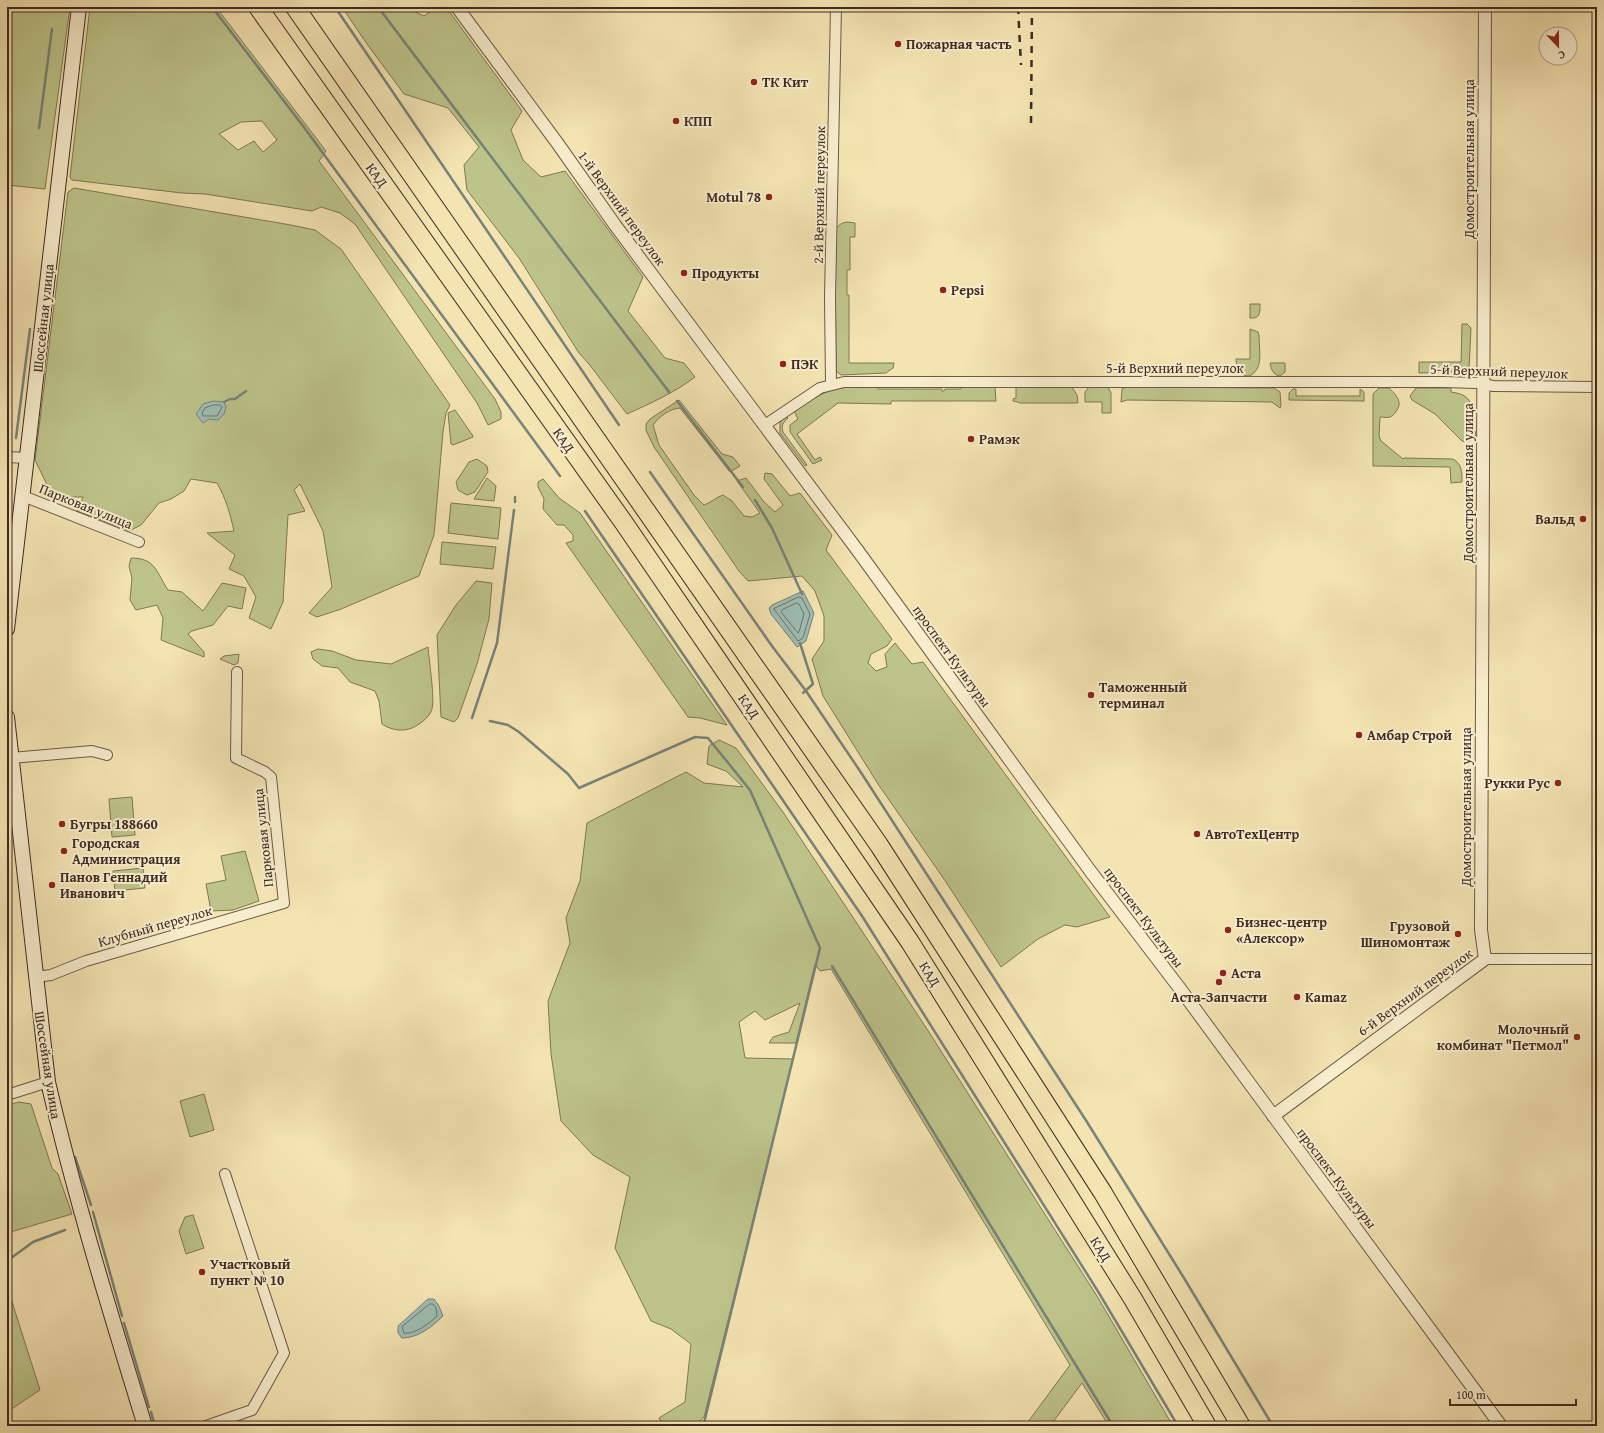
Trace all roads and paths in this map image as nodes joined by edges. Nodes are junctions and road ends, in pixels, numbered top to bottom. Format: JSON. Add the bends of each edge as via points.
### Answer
{"nodes":[{"id":1,"x":79,"y":7,"type":"edge"},
{"id":2,"x":258,"y":7,"type":"edge"},
{"id":3,"x":295,"y":7,"type":"edge"},
{"id":4,"x":456,"y":7,"type":"edge"},
{"id":5,"x":836,"y":7,"type":"edge"},
{"id":6,"x":1485,"y":7,"type":"edge"},
{"id":7,"x":831,"y":384,"type":"junction"},
{"id":8,"x":1484,"y":384,"type":"junction"},
{"id":9,"x":1597,"y":387,"type":"edge"},
{"id":10,"x":765,"y":425,"type":"junction"},
{"id":11,"x":7,"y":457,"type":"edge"},
{"id":12,"x":28,"y":458,"type":"junction"},
{"id":13,"x":23,"y":496,"type":"junction"},
{"id":14,"x":13,"y":530,"type":"edge"},
{"id":15,"x":139,"y":542,"type":"dead end"},
{"id":16,"x":7,"y":630,"type":"edge"},
{"id":17,"x":237,"y":672,"type":"dead end"},
{"id":18,"x":7,"y":717,"type":"edge"},
{"id":19,"x":107,"y":755,"type":"dead end"},
{"id":20,"x":11,"y":758,"type":"junction"},
{"id":21,"x":12,"y":805,"type":"edge"},
{"id":22,"x":284,"y":903,"type":"joint"},
{"id":23,"x":1485,"y":959,"type":"junction"},
{"id":24,"x":1597,"y":959,"type":"edge"},
{"id":25,"x":35,"y":977,"type":"junction"},
{"id":26,"x":48,"y":1082,"type":"junction"},
{"id":27,"x":7,"y":1095,"type":"edge"},
{"id":28,"x":1272,"y":1116,"type":"junction"},
{"id":29,"x":225,"y":1174,"type":"dead end"},
{"id":30,"x":145,"y":1426,"type":"edge"},
{"id":31,"x":206,"y":1426,"type":"edge"},
{"id":32,"x":1207,"y":1426,"type":"edge"},
{"id":33,"x":1241,"y":1426,"type":"edge"},
{"id":34,"x":1501,"y":1426,"type":"edge"}],
"edges":[{"from":1,"to":12,"type":"main road","name":"Шоссейная улица"},
{"from":2,"to":32,"type":"highway","name":"КАД","via":[[624,523],[910,942],[1132,1299]]},
{"from":3,"to":33,"type":"highway","name":"КАД","via":[[880,845],[1103,1193]]},
{"from":4,"to":10,"type":"street","name":"1-й Верхний переулок"},
{"from":5,"to":7,"type":"street","name":"2-й Верхний переулок","via":[[830,297]]},
{"from":6,"to":8,"type":"street","name":"Домостроительная улица"},
{"from":7,"to":8,"type":"street","name":"5-й Верхний переулок","via":[[879,381]]},
{"from":7,"to":10,"type":"street","name":"5-й Верхний переулок","via":[[820,388]]},
{"from":8,"to":9,"type":"street","name":"5-й Верхний переулок"},
{"from":8,"to":23,"type":"street","name":"Домостроительная улица","via":[[1481,930]]},
{"from":10,"to":28,"type":"street","name":"проспект Культуры"},
{"from":11,"to":12,"type":"street"},
{"from":12,"to":13,"type":"main road","name":"Шоссейная улица"},
{"from":13,"to":14,"type":"main road","name":"Шоссейная улица"},
{"from":13,"to":15,"type":"street","name":"Парковая улица"},
{"from":14,"to":16,"type":"main road","name":"Шоссейная улица"},
{"from":17,"to":22,"type":"street","name":"Парковая улица","via":[[236,758],[271,777]]},
{"from":18,"to":20,"type":"main road","name":"Шоссейная улица"},
{"from":19,"to":20,"type":"street","via":[[92,751]]},
{"from":20,"to":21,"type":"main road","name":"Шоссейная улица"},
{"from":21,"to":25,"type":"main road","name":"Шоссейная улица"},
{"from":22,"to":25,"type":"street","name":"Клубный переулок","via":[[86,961],[51,975]]},
{"from":23,"to":24,"type":"street","name":"6-й Верхний переулок"},
{"from":23,"to":28,"type":"street","name":"6-й Верхний переулок"},
{"from":25,"to":26,"type":"main road","name":"Шоссейная улица"},
{"from":26,"to":27,"type":"street"},
{"from":26,"to":30,"type":"main road","name":"Шоссейная улица","via":[[84,1220]]},
{"from":28,"to":34,"type":"street","name":"проспект Культуры"},
{"from":29,"to":31,"type":"street","via":[[284,1353],[252,1410]]}]}
